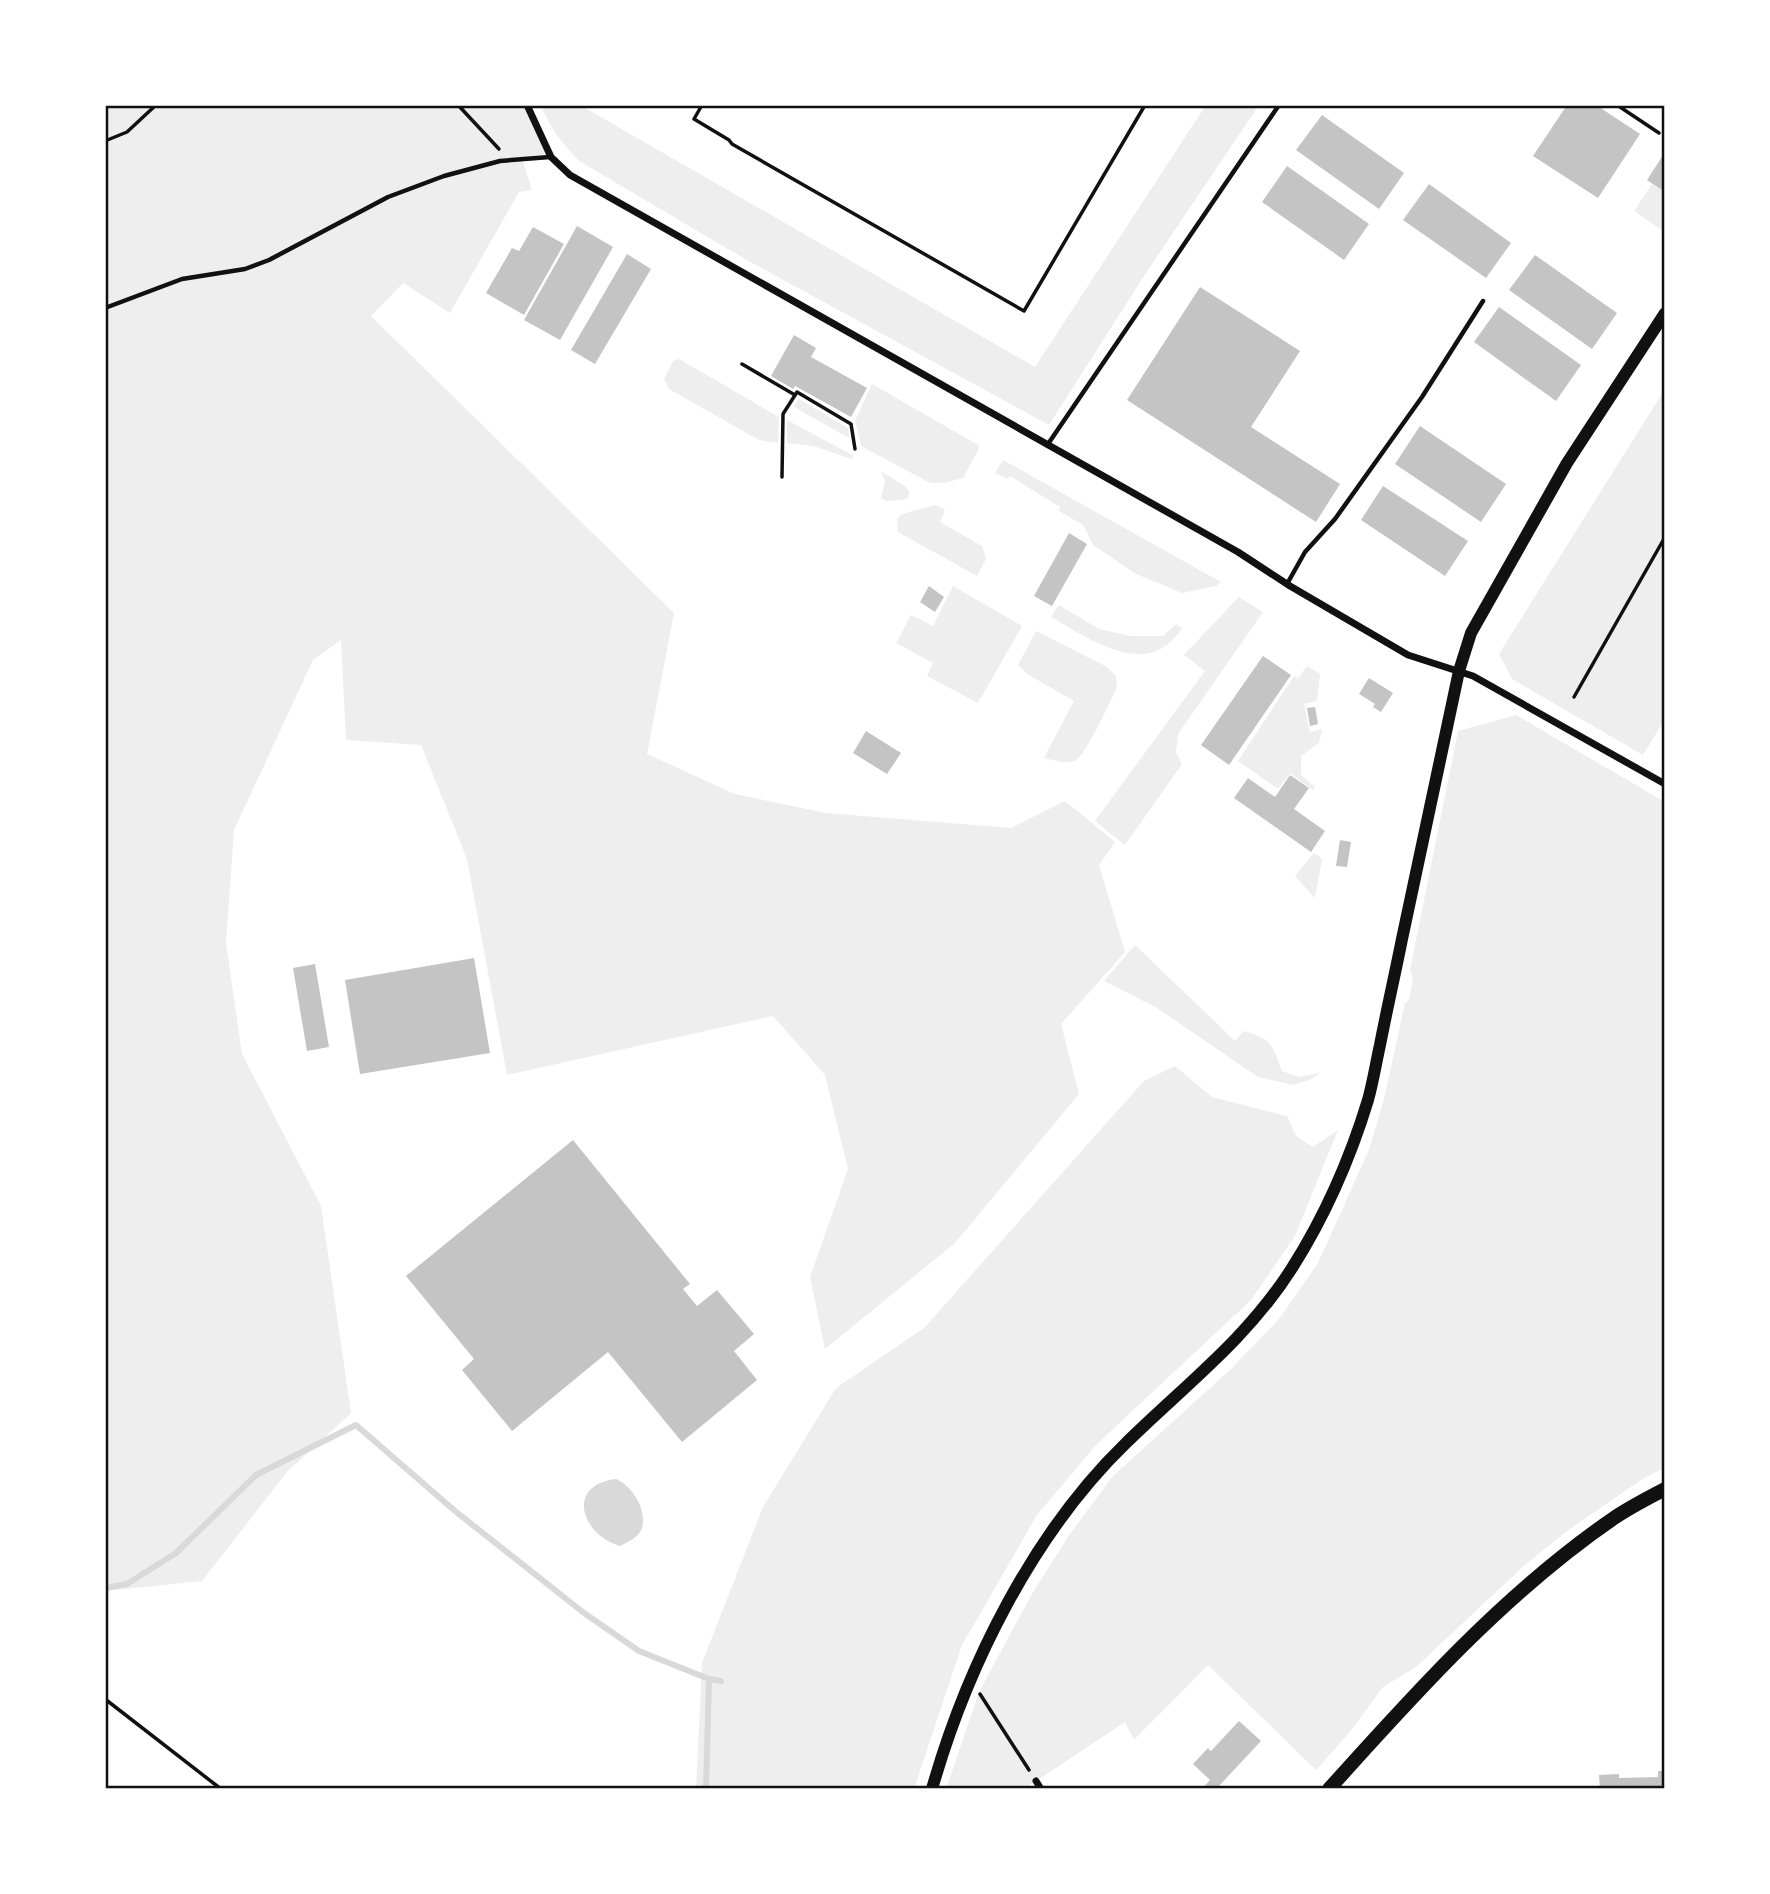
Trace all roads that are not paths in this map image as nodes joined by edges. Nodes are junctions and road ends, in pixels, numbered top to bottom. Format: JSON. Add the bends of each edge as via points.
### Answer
{"nodes":[{"id":1,"x":527,"y":105,"type":"edge"},
{"id":2,"x":1279,"y":105,"type":"edge"},
{"id":3,"x":551,"y":157,"type":"junction"},
{"id":4,"x":1483,"y":301,"type":"dead end"},
{"id":5,"x":105,"y":308,"type":"edge"},
{"id":6,"x":1665,"y":313,"type":"edge"},
{"id":7,"x":1048,"y":443,"type":"junction"},
{"id":8,"x":1287,"y":584,"type":"junction"},
{"id":9,"x":1459,"y":671,"type":"junction"},
{"id":10,"x":1665,"y":784,"type":"edge"},
{"id":11,"x":1665,"y":1489,"type":"edge"},
{"id":12,"x":1036,"y":1781,"type":"road end"},
{"id":13,"x":932,"y":1789,"type":"edge"},
{"id":14,"x":1041,"y":1789,"type":"edge"},
{"id":15,"x":1328,"y":1789,"type":"edge"}],
"edges":[{"from":1,"to":3,"type":"street"},
{"from":2,"to":7,"type":"lane"},
{"from":3,"to":5,"type":"lane","via":[[500,161],[444,176],[388,197],[269,260],[182,279]]},
{"from":3,"to":7,"type":"street","via":[[570,175]]},
{"from":4,"to":8,"type":"lane","via":[[1422,397],[1335,519],[1305,552]]},
{"from":6,"to":9,"type":"main road","via":[[1567,463],[1471,633]]},
{"from":7,"to":8,"type":"street"},
{"from":8,"to":9,"type":"street","via":[[1408,655]]},
{"from":9,"to":10,"type":"street"},
{"from":9,"to":13,"type":"main road","via":[[1369,1098],[1328,1206],[1292,1270],[1254,1320],[1125,1443],[1057,1526],[1008,1600],[971,1677]]},
{"from":11,"to":15,"type":"main road","via":[[1616,1517],[1532,1582]]},
{"from":12,"to":14,"type":"street"}]}
